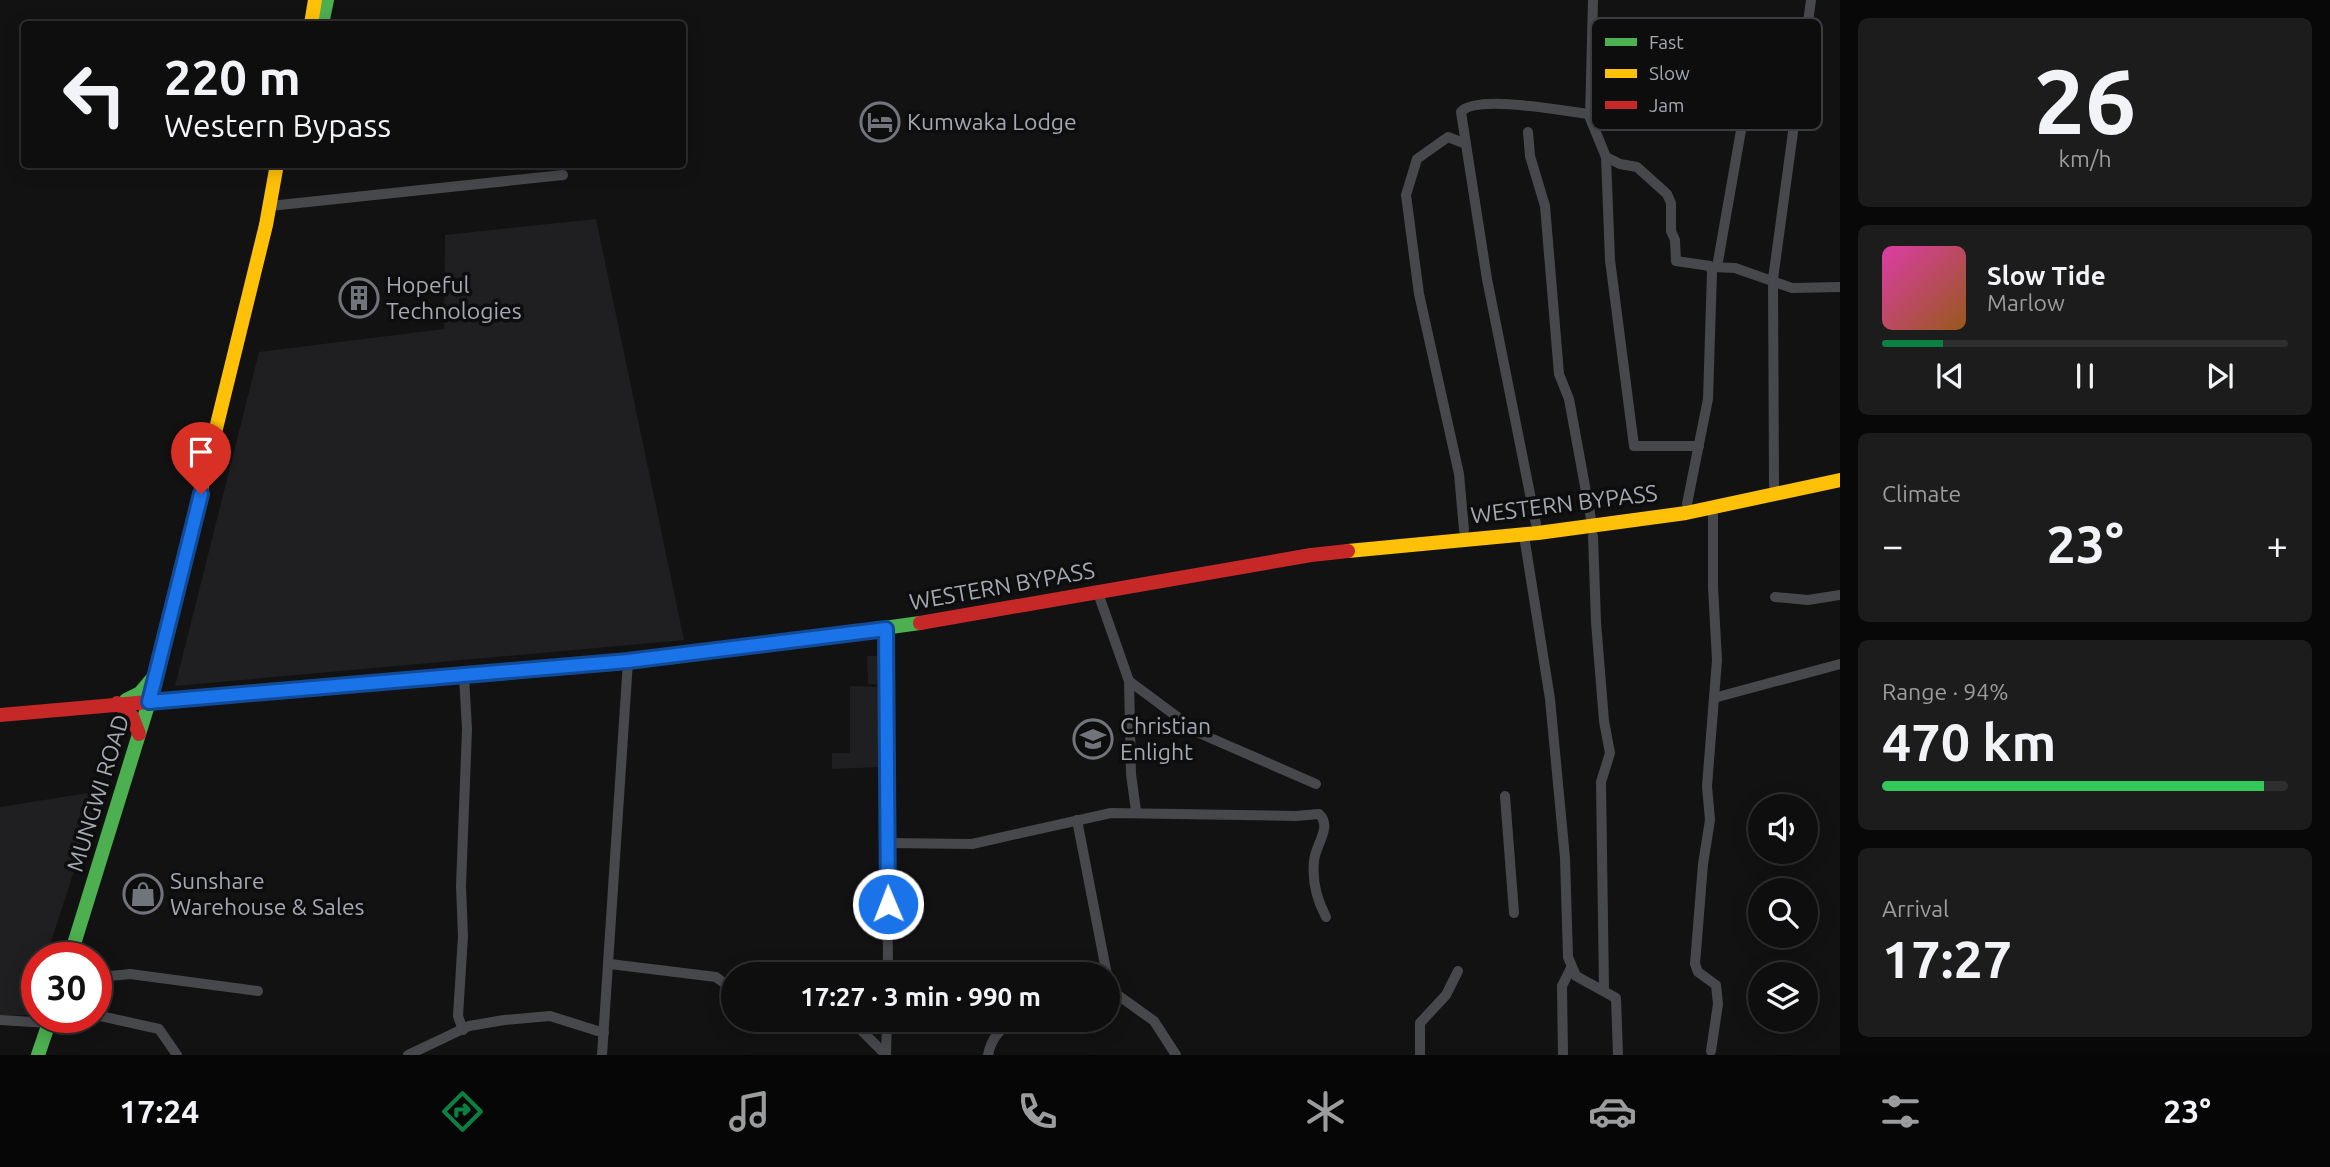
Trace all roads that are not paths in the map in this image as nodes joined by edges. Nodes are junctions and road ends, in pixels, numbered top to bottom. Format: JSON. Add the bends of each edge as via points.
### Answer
{"nodes":[{"id":1,"x":315,"y":0,"type":"edge"},
{"id":2,"x":327,"y":0,"type":"edge"},
{"id":3,"x":1593,"y":0,"type":"edge"},
{"id":4,"x":1811,"y":0,"type":"edge"},
{"id":5,"x":1592,"y":18,"type":"edge"},
{"id":6,"x":1809,"y":18,"type":"edge"},
{"id":7,"x":312,"y":21,"type":"edge"},
{"id":8,"x":323,"y":21,"type":"edge"},
{"id":9,"x":1591,"y":57,"type":"edge"},
{"id":10,"x":1589,"y":114,"type":"junction"},
{"id":11,"x":1591,"y":119,"type":"edge"},
{"id":12,"x":1595,"y":130,"type":"edge"},
{"id":13,"x":1741,"y":130,"type":"edge"},
{"id":14,"x":1793,"y":130,"type":"edge"},
{"id":15,"x":1528,"y":132,"type":"dead end"},
{"id":16,"x":1466,"y":144,"type":"junction"},
{"id":17,"x":1606,"y":157,"type":"junction"},
{"id":18,"x":276,"y":168,"type":"edge"},
{"id":19,"x":285,"y":168,"type":"edge"},
{"id":20,"x":563,"y":175,"type":"dead end"},
{"id":21,"x":272,"y":199,"type":"junction"},
{"id":22,"x":1714,"y":267,"type":"junction"},
{"id":23,"x":1773,"y":279,"type":"junction"},
{"id":24,"x":1840,"y":287,"type":"edge"},
{"id":25,"x":1699,"y":446,"type":"junction"},
{"id":26,"x":1840,"y":480,"type":"edge"},
{"id":27,"x":1774,"y":485,"type":"dead end"},
{"id":28,"x":1687,"y":504,"type":"dead end"},
{"id":29,"x":1713,"y":515,"type":"dead end"},
{"id":30,"x":1591,"y":519,"type":"dead end"},
{"id":31,"x":1536,"y":524,"type":"dead end"},
{"id":32,"x":1464,"y":530,"type":"dead end"},
{"id":33,"x":1593,"y":536,"type":"dead end"},
{"id":34,"x":1525,"y":542,"type":"dead end"},
{"id":35,"x":1098,"y":593,"type":"junction"},
{"id":36,"x":1840,"y":595,"type":"edge"},
{"id":37,"x":1774,"y":597,"type":"dead end"},
{"id":38,"x":886,"y":629,"type":"junction"},
{"id":39,"x":628,"y":661,"type":"junction"},
{"id":40,"x":1840,"y":664,"type":"edge"},
{"id":41,"x":156,"y":674,"type":"junction"},
{"id":42,"x":464,"y":676,"type":"junction"},
{"id":43,"x":1129,"y":681,"type":"junction"},
{"id":44,"x":1714,"y":698,"type":"junction"},
{"id":45,"x":176,"y":699,"type":"junction"},
{"id":46,"x":149,"y":702,"type":"junction"},
{"id":47,"x":117,"y":703,"type":"junction"},
{"id":48,"x":0,"y":715,"type":"edge"},
{"id":49,"x":139,"y":734,"type":"junction"},
{"id":50,"x":1316,"y":784,"type":"dead end"},
{"id":51,"x":1506,"y":796,"type":"dead end"},
{"id":52,"x":1136,"y":811,"type":"junction"},
{"id":53,"x":1077,"y":820,"type":"junction"},
{"id":54,"x":887,"y":843,"type":"junction"},
{"id":55,"x":1514,"y":913,"type":"dead end"},
{"id":56,"x":1326,"y":917,"type":"dead end"},
{"id":57,"x":75,"y":942,"type":"edge"},
{"id":58,"x":888,"y":962,"type":"edge"},
{"id":59,"x":1104,"y":962,"type":"edge"},
{"id":60,"x":610,"y":964,"type":"junction"},
{"id":61,"x":1571,"y":968,"type":"junction"},
{"id":62,"x":1458,"y":971,"type":"dead end"},
{"id":63,"x":112,"y":976,"type":"edge"},
{"id":64,"x":721,"y":981,"type":"edge"},
{"id":65,"x":258,"y":990,"type":"dead end"},
{"id":66,"x":1604,"y":990,"type":"junction"},
{"id":67,"x":1120,"y":999,"type":"edge"},
{"id":68,"x":112,"y":1019,"type":"edge"},
{"id":69,"x":0,"y":1020,"type":"edge"},
{"id":70,"x":21,"y":1020,"type":"edge"},
{"id":71,"x":463,"y":1030,"type":"junction"},
{"id":72,"x":863,"y":1032,"type":"edge"},
{"id":73,"x":887,"y":1032,"type":"edge"},
{"id":74,"x":1000,"y":1032,"type":"edge"},
{"id":75,"x":46,"y":1033,"type":"edge"},
{"id":76,"x":604,"y":1033,"type":"junction"},
{"id":77,"x":1711,"y":1051,"type":"dead end"},
{"id":78,"x":38,"y":1055,"type":"edge"},
{"id":79,"x":177,"y":1055,"type":"edge"},
{"id":80,"x":408,"y":1055,"type":"edge"},
{"id":81,"x":603,"y":1055,"type":"edge"},
{"id":82,"x":886,"y":1055,"type":"edge"},
{"id":83,"x":988,"y":1055,"type":"edge"},
{"id":84,"x":1176,"y":1055,"type":"edge"},
{"id":85,"x":1420,"y":1055,"type":"edge"},
{"id":86,"x":1563,"y":1055,"type":"edge"},
{"id":87,"x":1618,"y":1055,"type":"edge"}],
"edges":[{"from":1,"to":7,"type":"main road"},
{"from":2,"to":8,"type":"main road"},
{"from":3,"to":5,"type":"street"},
{"from":4,"to":6,"type":"street"},
{"from":9,"to":10,"type":"street"},
{"from":10,"to":11,"type":"street"},
{"from":10,"to":16,"type":"street","via":[[1525,106],[1466,106],[1461,111]]},
{"from":12,"to":17,"type":"street"},
{"from":13,"to":22,"type":"street"},
{"from":14,"to":23,"type":"street"},
{"from":15,"to":30,"type":"street","via":[[1545,206],[1559,374],[1569,399]]},
{"from":16,"to":31,"type":"street","via":[[1487,279]]},
{"from":16,"to":32,"type":"street","via":[[1448,137],[1417,159],[1406,195],[1419,294],[1459,474]]},
{"from":17,"to":22,"type":"street","via":[[1637,167],[1667,194],[1676,261]]},
{"from":17,"to":25,"type":"street","via":[[1610,260],[1634,446]]},
{"from":18,"to":21,"type":"main road","name":"MUNGWI ROAD"},
{"from":19,"to":21,"type":"main road","name":"MUNGWI ROAD"},
{"from":20,"to":21,"type":"street"},
{"from":21,"to":41,"type":"main road","name":"MUNGWI ROAD"},
{"from":22,"to":23,"type":"street"},
{"from":22,"to":25,"type":"street","via":[[1708,399]]},
{"from":23,"to":24,"type":"street","via":[[1792,288]]},
{"from":23,"to":27,"type":"street"},
{"from":25,"to":28,"type":"street"},
{"from":26,"to":35,"type":"main road","name":"WESTERN BYPASS","via":[[1686,513],[1311,555]]},
{"from":29,"to":44,"type":"street"},
{"from":33,"to":66,"type":"street","via":[[1596,622],[1610,753],[1601,782]]},
{"from":34,"to":61,"type":"street","via":[[1550,699]]},
{"from":35,"to":38,"type":"main road","name":"WESTERN BYPASS"},
{"from":35,"to":43,"type":"street"},
{"from":36,"to":37,"type":"street","via":[[1808,600]]},
{"from":38,"to":39,"type":"main road","name":"WESTERN BYPASS"},
{"from":38,"to":54,"type":"street"},
{"from":39,"to":42,"type":"main road","name":"WESTERN BYPASS"},
{"from":39,"to":60,"type":"street"},
{"from":40,"to":44,"type":"street"},
{"from":41,"to":45,"type":"main road","via":[[159,685]]},
{"from":41,"to":46,"type":"main road","name":"MUNGWI ROAD"},
{"from":41,"to":47,"type":"main road","via":[[140,693]]},
{"from":42,"to":45,"type":"main road","name":"WESTERN BYPASS"},
{"from":42,"to":71,"type":"street","via":[[467,729],[458,1016]]},
{"from":43,"to":50,"type":"street","via":[[1199,733]]},
{"from":43,"to":52,"type":"street"},
{"from":44,"to":77,"type":"street","via":[[1707,786],[1710,820],[1695,964],[1698,972],[1716,985]]},
{"from":45,"to":46,"type":"main road","name":"WESTERN BYPASS"},
{"from":46,"to":47,"type":"main road","name":"WESTERN BYPASS"},
{"from":46,"to":49,"type":"main road","name":"MUNGWI ROAD"},
{"from":47,"to":48,"type":"main road","name":"WESTERN BYPASS"},
{"from":47,"to":49,"type":"main road","via":[[136,721]]},
{"from":49,"to":57,"type":"main road","name":"MUNGWI ROAD"},
{"from":51,"to":55,"type":"street"},
{"from":52,"to":53,"type":"street"},
{"from":52,"to":56,"type":"street","via":[[1319,814],[1325,829],[1314,872]]},
{"from":53,"to":54,"type":"street","via":[[972,844]]},
{"from":53,"to":59,"type":"street"},
{"from":54,"to":58,"type":"street"},
{"from":60,"to":64,"type":"street","via":[[695,973]]},
{"from":60,"to":76,"type":"street"},
{"from":61,"to":66,"type":"street","via":[[1576,976]]},
{"from":61,"to":86,"type":"street","via":[[1562,986]]},
{"from":62,"to":85,"type":"street","via":[[1446,995],[1420,1023]]},
{"from":63,"to":65,"type":"street","via":[[130,974]]},
{"from":66,"to":87,"type":"street","via":[[1616,998]]},
{"from":67,"to":84,"type":"street","via":[[1154,1021]]},
{"from":68,"to":79,"type":"street","via":[[159,1029]]},
{"from":69,"to":70,"type":"street"},
{"from":71,"to":76,"type":"street","via":[[478,1023],[550,1016]]},
{"from":71,"to":80,"type":"street"},
{"from":72,"to":82,"type":"street"},
{"from":73,"to":82,"type":"street"},
{"from":74,"to":83,"type":"street"},
{"from":75,"to":78,"type":"main road"},
{"from":76,"to":81,"type":"street"}]}
